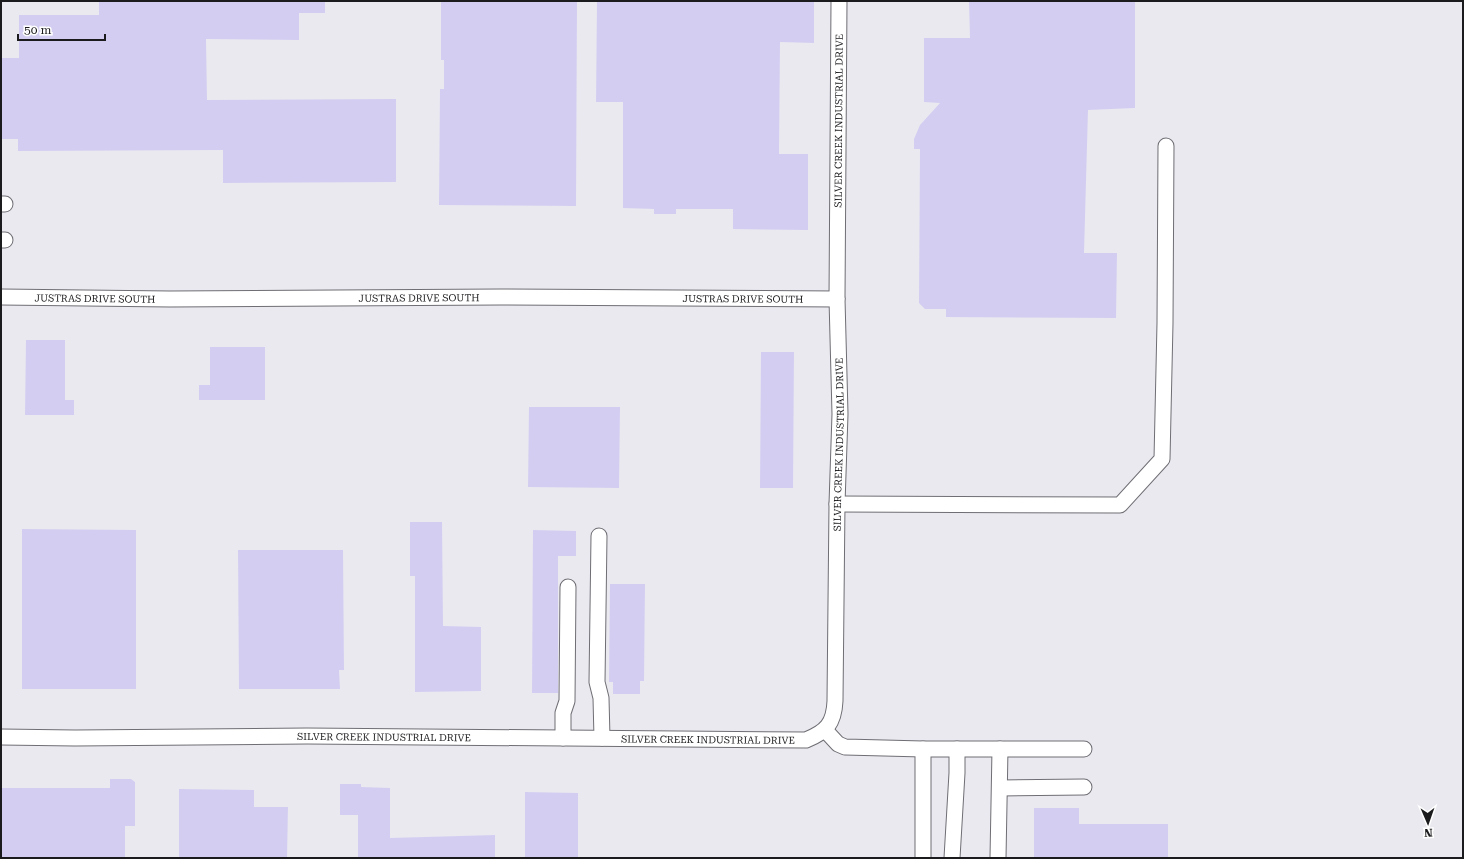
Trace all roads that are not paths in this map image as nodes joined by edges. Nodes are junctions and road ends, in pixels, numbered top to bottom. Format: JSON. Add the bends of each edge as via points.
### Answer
{"nodes":[{"id":1,"x":839,"y":1,"type":"edge"},
{"id":2,"x":1166,"y":146,"type":"dead end"},
{"id":3,"x":1,"y":297,"type":"edge"},
{"id":4,"x":837,"y":299,"type":"junction"},
{"id":5,"x":837,"y":504,"type":"junction"},
{"id":6,"x":599,"y":536,"type":"dead end"},
{"id":7,"x":568,"y":587,"type":"dead end"},
{"id":8,"x":825,"y":730,"type":"junction"},
{"id":9,"x":1,"y":738,"type":"edge"},
{"id":10,"x":563,"y":738,"type":"junction"},
{"id":11,"x":602,"y":738,"type":"junction"},
{"id":12,"x":923,"y":749,"type":"junction"},
{"id":13,"x":957,"y":749,"type":"junction"},
{"id":14,"x":1000,"y":749,"type":"junction"},
{"id":15,"x":1084,"y":749,"type":"dead end"},
{"id":16,"x":1084,"y":787,"type":"dead end"},
{"id":17,"x":1000,"y":788,"type":"junction"},
{"id":18,"x":923,"y":858,"type":"edge"},
{"id":19,"x":952,"y":858,"type":"edge"},
{"id":20,"x":998,"y":858,"type":"edge"}],
"edges":[{"from":1,"to":4,"type":"street","name":"SILVER CREEK INDUSTRIAL DRIVE"},
{"from":2,"to":5,"type":"street","via":[[1162,459],[1120,505]]},
{"from":3,"to":4,"type":"street","name":"JUSTRAS DRIVE SOUTH"},
{"from":4,"to":5,"type":"street","name":"SILVER CREEK INDUSTRIAL DRIVE","via":[[840,414]]},
{"from":5,"to":8,"type":"street","name":"SILVER CREEK INDUSTRIAL DRIVE","via":[[835,713]]},
{"from":6,"to":11,"type":"street","via":[[597,682],[601,698]]},
{"from":7,"to":10,"type":"street","via":[[567,701],[563,713]]},
{"from":8,"to":11,"type":"street","name":"SILVER CREEK INDUSTRIAL DRIVE","via":[[806,740]]},
{"from":8,"to":12,"type":"street","via":[[838,744],[845,747]]},
{"from":9,"to":10,"type":"street","name":"SILVER CREEK INDUSTRIAL DRIVE"},
{"from":10,"to":11,"type":"street","name":"SILVER CREEK INDUSTRIAL DRIVE"},
{"from":12,"to":13,"type":"street"},
{"from":12,"to":18,"type":"street"},
{"from":13,"to":14,"type":"street"},
{"from":13,"to":19,"type":"street"},
{"from":14,"to":15,"type":"street"},
{"from":14,"to":17,"type":"street"},
{"from":16,"to":17,"type":"street"},
{"from":17,"to":20,"type":"street"}]}
